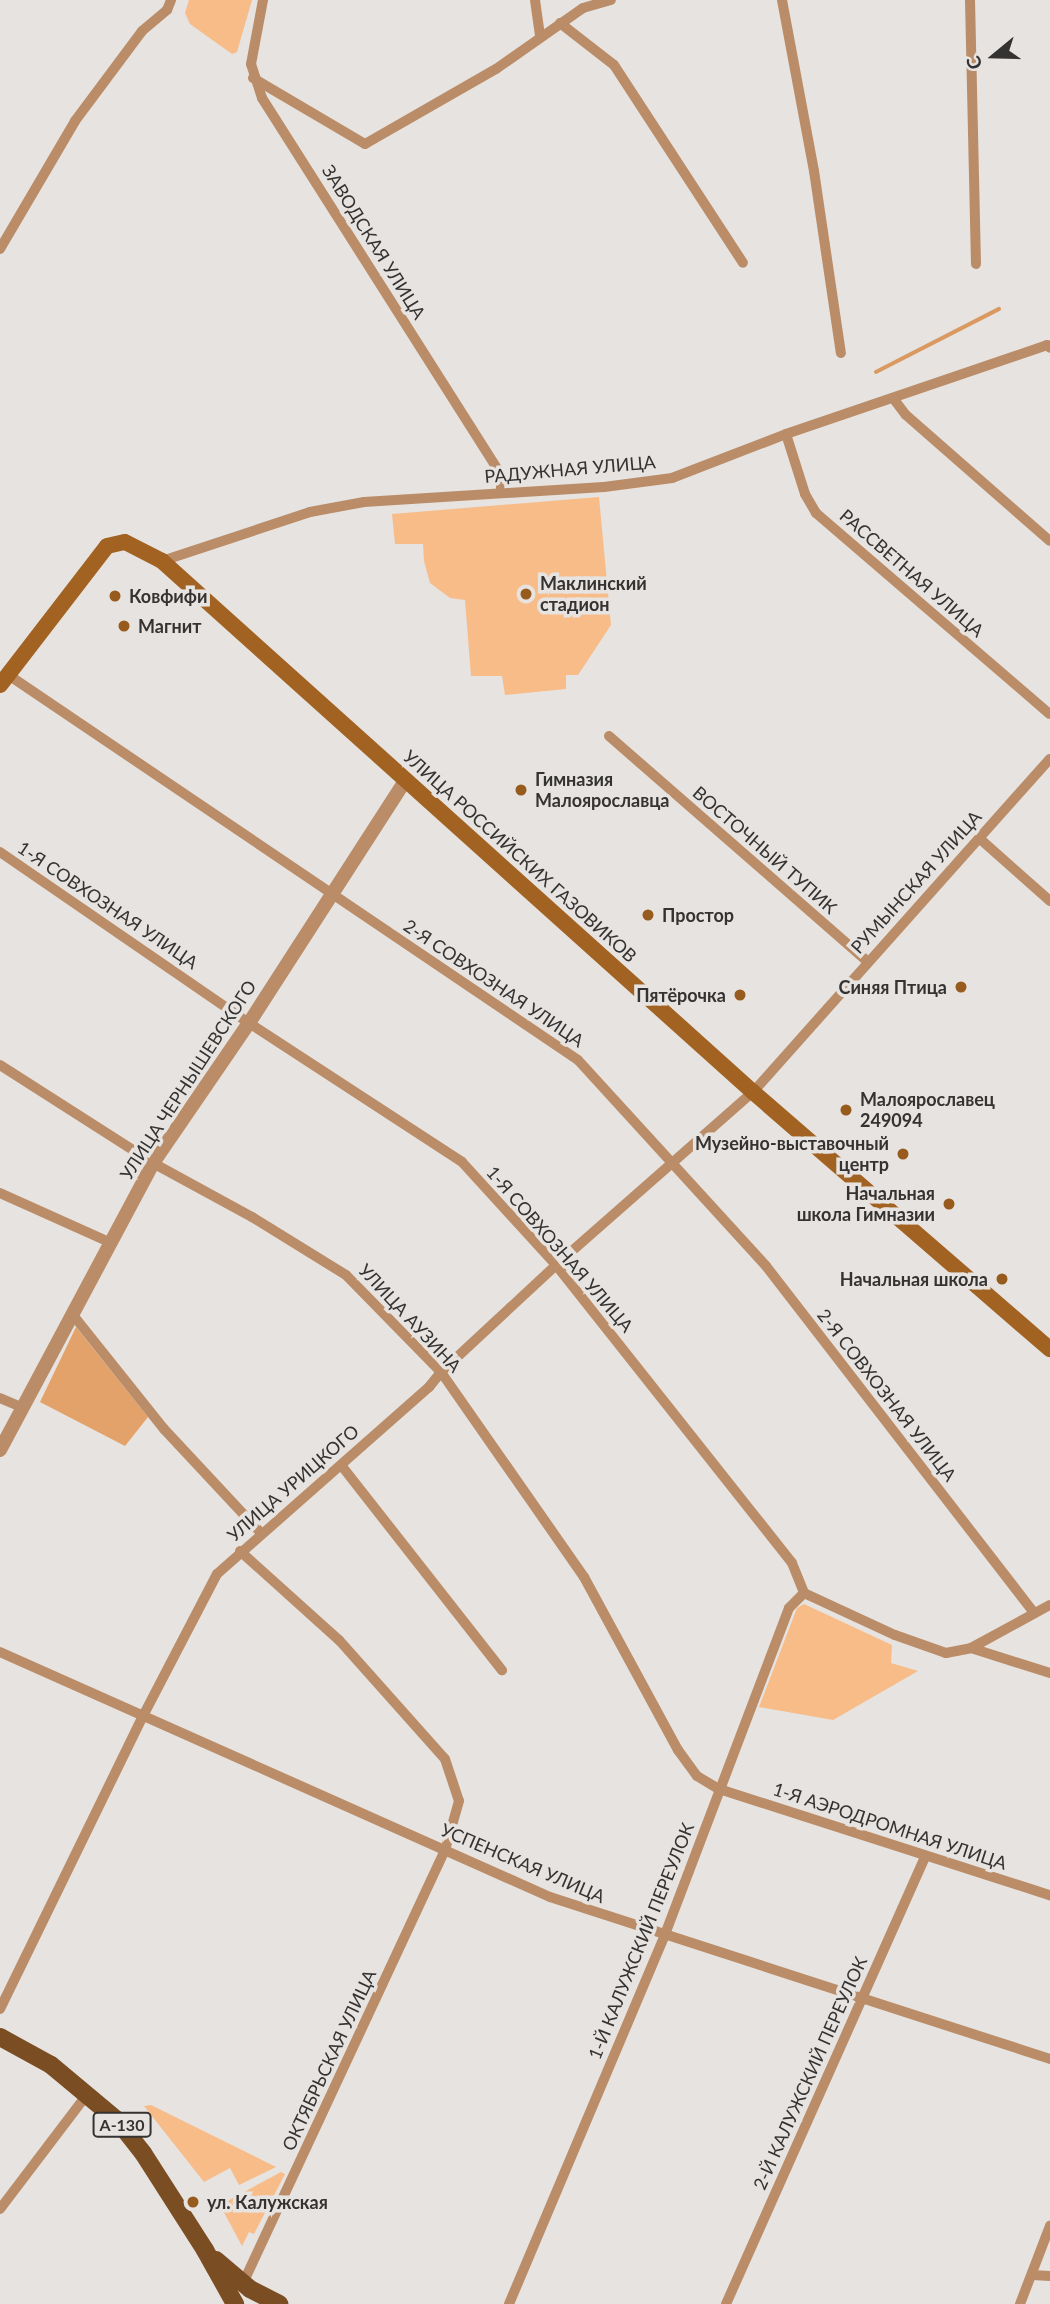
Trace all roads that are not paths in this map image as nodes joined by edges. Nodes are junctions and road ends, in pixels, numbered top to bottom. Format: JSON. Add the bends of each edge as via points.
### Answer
{"nodes":[{"id":1,"x":171,"y":0,"type":"edge"},
{"id":2,"x":262,"y":0,"type":"edge"},
{"id":3,"x":535,"y":0,"type":"edge"},
{"id":4,"x":611,"y":0,"type":"edge"},
{"id":5,"x":782,"y":0,"type":"edge"},
{"id":6,"x":970,"y":0,"type":"edge"},
{"id":7,"x":560,"y":23,"type":"junction"},
{"id":8,"x":540,"y":36,"type":"junction"},
{"id":9,"x":253,"y":78,"type":"junction"},
{"id":10,"x":0,"y":249,"type":"edge"},
{"id":11,"x":743,"y":263,"type":"dead end"},
{"id":12,"x":975,"y":264,"type":"dead end"},
{"id":13,"x":1050,"y":348,"type":"edge"},
{"id":14,"x":841,"y":353,"type":"dead end"},
{"id":15,"x":893,"y":398,"type":"junction"},
{"id":16,"x":786,"y":434,"type":"junction"},
{"id":17,"x":501,"y":492,"type":"junction"},
{"id":18,"x":1050,"y":541,"type":"edge"},
{"id":19,"x":162,"y":561,"type":"junction"},
{"id":20,"x":4,"y":680,"type":"edge"},
{"id":21,"x":1050,"y":714,"type":"edge"},
{"id":22,"x":609,"y":736,"type":"dead end"},
{"id":23,"x":1050,"y":759,"type":"edge"},
{"id":24,"x":406,"y":779,"type":"junction"},
{"id":25,"x":979,"y":838,"type":"junction"},
{"id":26,"x":0,"y":852,"type":"edge"},
{"id":27,"x":330,"y":894,"type":"junction"},
{"id":28,"x":1050,"y":901,"type":"edge"},
{"id":29,"x":868,"y":962,"type":"junction"},
{"id":30,"x":249,"y":1023,"type":"junction"},
{"id":31,"x":0,"y":1065,"type":"edge"},
{"id":32,"x":753,"y":1092,"type":"junction"},
{"id":33,"x":153,"y":1163,"type":"junction"},
{"id":34,"x":674,"y":1164,"type":"junction"},
{"id":35,"x":0,"y":1193,"type":"edge"},
{"id":36,"x":111,"y":1243,"type":"junction"},
{"id":37,"x":556,"y":1265,"type":"junction"},
{"id":38,"x":73,"y":1315,"type":"junction"},
{"id":39,"x":1050,"y":1349,"type":"edge"},
{"id":40,"x":440,"y":1372,"type":"junction"},
{"id":41,"x":0,"y":1398,"type":"edge"},
{"id":42,"x":23,"y":1408,"type":"junction"},
{"id":43,"x":0,"y":1450,"type":"edge"},
{"id":44,"x":341,"y":1465,"type":"junction"},
{"id":45,"x":261,"y":1533,"type":"junction"},
{"id":46,"x":240,"y":1551,"type":"junction"},
{"id":47,"x":804,"y":1593,"type":"junction"},
{"id":48,"x":1050,"y":1605,"type":"edge"},
{"id":49,"x":1033,"y":1612,"type":"junction"},
{"id":50,"x":971,"y":1648,"type":"junction"},
{"id":51,"x":0,"y":1652,"type":"edge"},
{"id":52,"x":502,"y":1670,"type":"dead end"},
{"id":53,"x":1050,"y":1673,"type":"edge"},
{"id":54,"x":143,"y":1716,"type":"junction"},
{"id":55,"x":719,"y":1789,"type":"junction"},
{"id":56,"x":445,"y":1850,"type":"junction"},
{"id":57,"x":925,"y":1856,"type":"junction"},
{"id":58,"x":1050,"y":1895,"type":"edge"},
{"id":59,"x":664,"y":1937,"type":"junction"},
{"id":60,"x":863,"y":2001,"type":"junction"},
{"id":61,"x":0,"y":2009,"type":"edge"},
{"id":62,"x":0,"y":2037,"type":"edge"},
{"id":63,"x":1050,"y":2059,"type":"edge"},
{"id":64,"x":89,"y":2093,"type":"junction"},
{"id":65,"x":0,"y":2209,"type":"edge"},
{"id":66,"x":1050,"y":2226,"type":"edge"},
{"id":67,"x":205,"y":2250,"type":"junction"},
{"id":68,"x":1032,"y":2275,"type":"junction"},
{"id":69,"x":1050,"y":2276,"type":"edge"},
{"id":70,"x":243,"y":2283,"type":"junction"},
{"id":71,"x":235,"y":2304,"type":"edge"},
{"id":72,"x":279,"y":2304,"type":"edge"},
{"id":73,"x":509,"y":2304,"type":"edge"},
{"id":74,"x":726,"y":2304,"type":"edge"},
{"id":75,"x":1020,"y":2304,"type":"edge"}],
"edges":[{"from":1,"to":10,"type":"street","via":[[75,121]]},
{"from":2,"to":9,"type":"street","name":"ЗАВОДСКАЯ УЛИЦА","via":[[252,47]]},
{"from":3,"to":8,"type":"street"},
{"from":4,"to":7,"type":"street","via":[[583,8]]},
{"from":5,"to":14,"type":"street"},
{"from":6,"to":12,"type":"street"},
{"from":7,"to":8,"type":"street"},
{"from":7,"to":11,"type":"street","via":[[614,65]]},
{"from":8,"to":9,"type":"street","via":[[496,69],[365,144]]},
{"from":9,"to":17,"type":"street","name":"ЗАВОДСКАЯ УЛИЦА","via":[[262,99],[501,474]]},
{"from":13,"to":15,"type":"street","name":"РАДУЖНАЯ УЛИЦА","via":[[1047,345]]},
{"from":15,"to":16,"type":"street","name":"РАДУЖНАЯ УЛИЦА"},
{"from":15,"to":18,"type":"street","via":[[906,415]]},
{"from":16,"to":17,"type":"street","name":"РАДУЖНАЯ УЛИЦА","via":[[672,478]]},
{"from":16,"to":21,"type":"street","name":"РАССВЕТНАЯ УЛИЦА","via":[[805,494],[816,513]]},
{"from":17,"to":19,"type":"street","name":"РАДУЖНАЯ УЛИЦА","via":[[364,502],[310,512]]},
{"from":19,"to":20,"type":"main road","name":"УЛИЦА РОССИЙСКИХ ГАЗОВИКОВ","via":[[137,545],[107,546]]},
{"from":19,"to":24,"type":"main road","name":"УЛИЦА РОССИЙСКИХ ГАЗОВИКОВ"},
{"from":20,"to":27,"type":"street","name":"2-Я СОВХОЗНАЯ УЛИЦА"},
{"from":22,"to":29,"type":"street","name":"ВОСТОЧНЫЙ ТУПИК"},
{"from":23,"to":25,"type":"street","name":"РУМЫНСКАЯ УЛИЦА"},
{"from":24,"to":27,"type":"street","name":"УЛИЦА ЧЕРНЫШЕВСКОГО"},
{"from":24,"to":32,"type":"main road","name":"УЛИЦА РОССИЙСКИХ ГАЗОВИКОВ"},
{"from":25,"to":28,"type":"street"},
{"from":25,"to":29,"type":"street","name":"РУМЫНСКАЯ УЛИЦА"},
{"from":26,"to":30,"type":"street","name":"1-Я СОВХОЗНАЯ УЛИЦА"},
{"from":27,"to":30,"type":"street","name":"УЛИЦА ЧЕРНЫШЕВСКОГО"},
{"from":27,"to":34,"type":"street","name":"2-Я СОВХОЗНАЯ УЛИЦА","via":[[578,1060]]},
{"from":29,"to":32,"type":"street","name":"РУМЫНСКАЯ УЛИЦА"},
{"from":30,"to":33,"type":"street","name":"УЛИЦА ЧЕРНЫШЕВСКОГО"},
{"from":30,"to":37,"type":"street","name":"1-Я СОВХОЗНАЯ УЛИЦА","via":[[462,1162]]},
{"from":31,"to":33,"type":"street","name":"УЛИЦА АУЗИНА"},
{"from":32,"to":34,"type":"street","name":"УЛИЦА УРИЦКОГО"},
{"from":32,"to":39,"type":"main road","name":"УЛИЦА РОССИЙСКИХ ГАЗОВИКОВ"},
{"from":33,"to":36,"type":"street","name":"УЛИЦА ЧЕРНЫШЕВСКОГО"},
{"from":33,"to":40,"type":"street","name":"УЛИЦА АУЗИНА","via":[[346,1275]]},
{"from":34,"to":37,"type":"street","name":"УЛИЦА УРИЦКОГО"},
{"from":34,"to":49,"type":"street","name":"2-Я СОВХОЗНАЯ УЛИЦА","via":[[766,1266]]},
{"from":35,"to":36,"type":"street"},
{"from":36,"to":38,"type":"street","name":"УЛИЦА ЧЕРНЫШЕВСКОГО"},
{"from":37,"to":40,"type":"street","name":"УЛИЦА УРИЦКОГО"},
{"from":37,"to":47,"type":"street","name":"1-Я СОВХОЗНАЯ УЛИЦА","via":[[792,1563]]},
{"from":38,"to":42,"type":"street","name":"УЛИЦА ЧЕРНЫШЕВСКОГО"},
{"from":38,"to":45,"type":"street","via":[[164,1429]]},
{"from":40,"to":44,"type":"street","name":"УЛИЦА УРИЦКОГО"},
{"from":40,"to":55,"type":"street","name":"УЛИЦА АУЗИНА","via":[[584,1577],[678,1750],[697,1776]]},
{"from":41,"to":42,"type":"street"},
{"from":42,"to":43,"type":"street","name":"УЛИЦА ЧЕРНЫШЕВСКОГО"},
{"from":44,"to":45,"type":"street","name":"УЛИЦА УРИЦКОГО"},
{"from":44,"to":52,"type":"street"},
{"from":45,"to":46,"type":"street","name":"УЛИЦА УРИЦКОГО"},
{"from":46,"to":54,"type":"street","name":"УЛИЦА УРИЦКОГО","via":[[217,1574]]},
{"from":46,"to":56,"type":"street","name":"ОКТЯБРЬСКАЯ УЛИЦА","via":[[339,1640],[445,1759],[458,1801]]},
{"from":47,"to":50,"type":"street","via":[[946,1653]]},
{"from":47,"to":55,"type":"street","name":"1-Й КАЛУЖСКИЙ ПЕРЕУЛОК","via":[[789,1608]]},
{"from":48,"to":49,"type":"street"},
{"from":49,"to":50,"type":"street"},
{"from":50,"to":53,"type":"street"},
{"from":51,"to":54,"type":"street","name":"УСПЕНСКАЯ УЛИЦА"},
{"from":54,"to":56,"type":"street","name":"УСПЕНСКАЯ УЛИЦА"},
{"from":54,"to":61,"type":"street","name":"УЛИЦА УРИЦКОГО"},
{"from":55,"to":57,"type":"street","name":"1-Я АЭРОДРОМНАЯ УЛИЦА"},
{"from":55,"to":59,"type":"street","name":"1-Й КАЛУЖСКИЙ ПЕРЕУЛОК"},
{"from":56,"to":59,"type":"street","name":"УСПЕНСКАЯ УЛИЦА","via":[[550,1897]]},
{"from":56,"to":70,"type":"street","name":"ОКТЯБРЬСКАЯ УЛИЦА"},
{"from":57,"to":58,"type":"street","name":"1-Я АЭРОДРОМНАЯ УЛИЦА"},
{"from":57,"to":60,"type":"street","name":"2-Й КАЛУЖСКИЙ ПЕРЕУЛОК"},
{"from":59,"to":60,"type":"street","name":"УСПЕНСКАЯ УЛИЦА"},
{"from":59,"to":73,"type":"street","name":"1-Й КАЛУЖСКИЙ ПЕРЕУЛОК"},
{"from":60,"to":63,"type":"street","name":"УСПЕНСКАЯ УЛИЦА"},
{"from":60,"to":74,"type":"street","name":"2-Й КАЛУЖСКИЙ ПЕРЕУЛОК"},
{"from":62,"to":64,"type":"main road","number":"А-130"},
{"from":64,"to":65,"type":"street"},
{"from":64,"to":67,"type":"main road","number":"А-130","via":[[143,2153]]},
{"from":66,"to":68,"type":"street"},
{"from":67,"to":70,"type":"main road"},
{"from":67,"to":71,"type":"main road","number":"А-130"},
{"from":68,"to":69,"type":"street"},
{"from":68,"to":75,"type":"street"},
{"from":70,"to":72,"type":"main road"}]}
